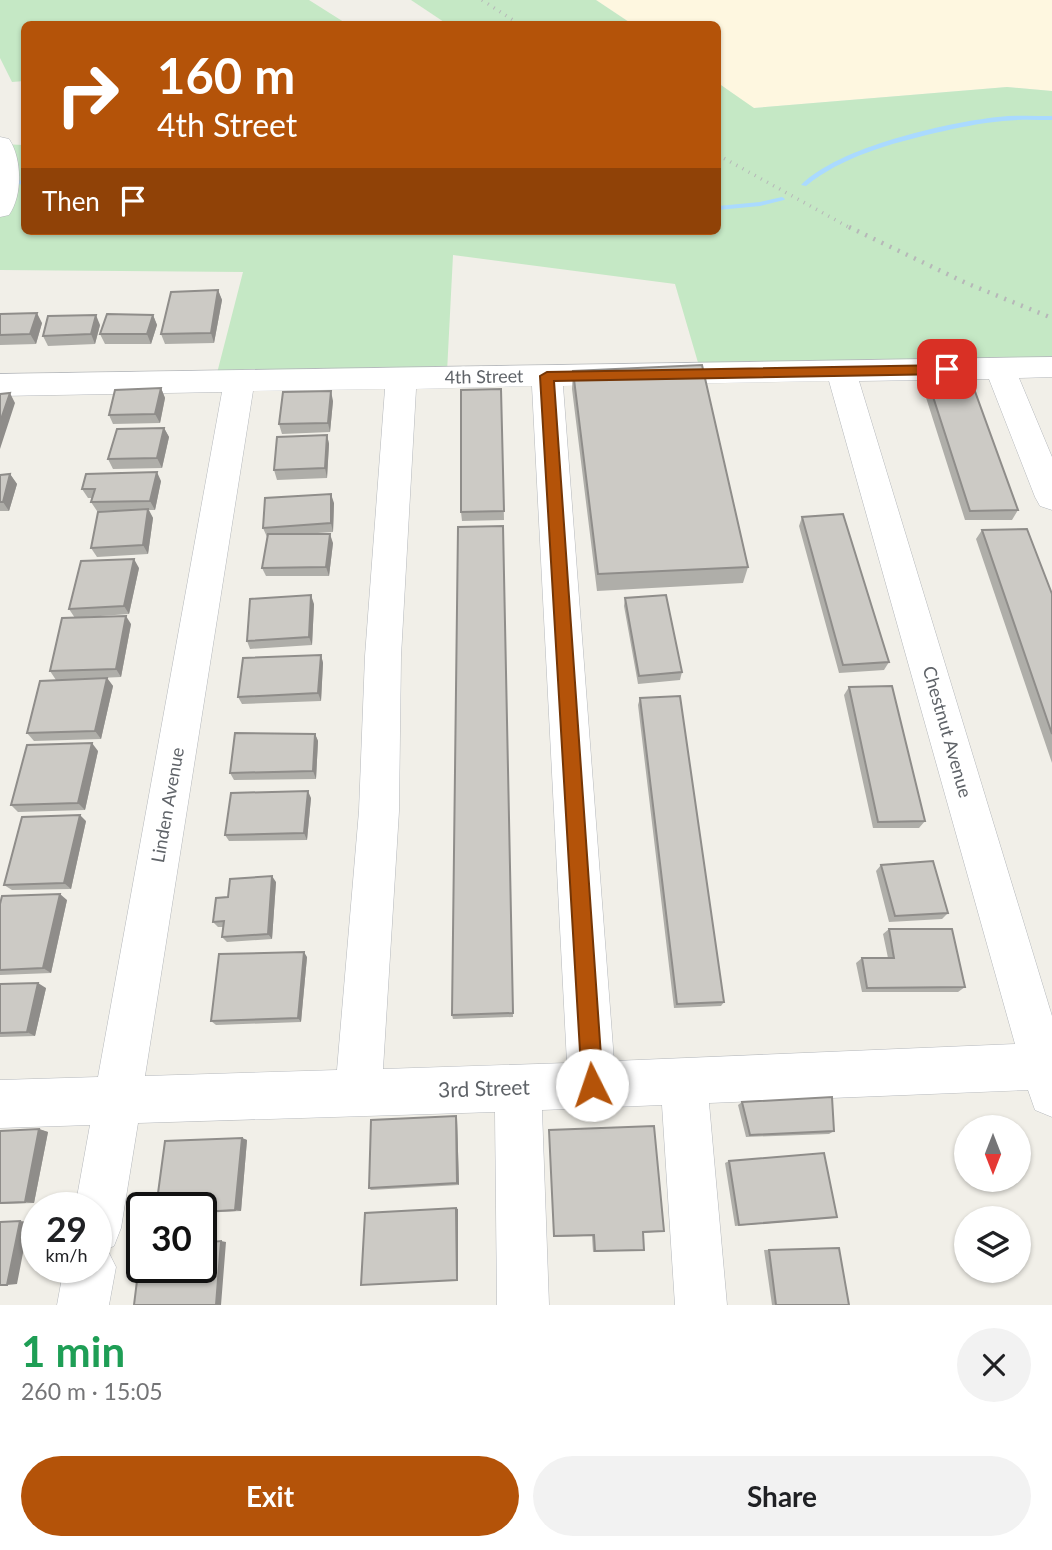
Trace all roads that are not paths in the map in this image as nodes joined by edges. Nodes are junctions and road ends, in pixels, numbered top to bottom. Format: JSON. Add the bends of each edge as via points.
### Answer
{"nodes":[{"id":1,"x":0,"y":144,"type":"edge"},
{"id":2,"x":0,"y":209,"type":"edge"},
{"id":3,"x":1052,"y":367,"type":"edge"},
{"id":4,"x":1000,"y":368,"type":"junction"},
{"id":5,"x":841,"y":371,"type":"junction"},
{"id":6,"x":547,"y":376,"type":"junction"},
{"id":7,"x":401,"y":379,"type":"junction"},
{"id":8,"x":239,"y":382,"type":"junction"},
{"id":9,"x":0,"y":385,"type":"edge"},
{"id":10,"x":1052,"y":497,"type":"edge"},
{"id":11,"x":1049,"y":1075,"type":"edge"},
{"id":12,"x":684,"y":1081,"type":"junction"},
{"id":13,"x":592,"y":1085,"type":"junction"},
{"id":14,"x":517,"y":1088,"type":"junction"},
{"id":15,"x":358,"y":1094,"type":"junction"},
{"id":16,"x":117,"y":1102,"type":"junction"},
{"id":17,"x":0,"y":1104,"type":"edge"},
{"id":18,"x":102,"y":1192,"type":"edge"},
{"id":19,"x":87,"y":1283,"type":"edge"},
{"id":20,"x":83,"y":1305,"type":"edge"},
{"id":21,"x":523,"y":1305,"type":"edge"},
{"id":22,"x":701,"y":1305,"type":"edge"}],
"edges":[{"from":1,"to":2,"type":"street","via":[[7,162]]},
{"from":3,"to":4,"type":"street","name":"4th Street"},
{"from":4,"to":5,"type":"street","name":"4th Street"},
{"from":4,"to":10,"type":"street"},
{"from":5,"to":6,"type":"street","name":"4th Street"},
{"from":5,"to":11,"type":"street","name":"Chestnut Avenue"},
{"from":6,"to":7,"type":"street","name":"4th Street"},
{"from":6,"to":13,"type":"street"},
{"from":7,"to":8,"type":"street","name":"4th Street"},
{"from":7,"to":15,"type":"street","via":[[383,656],[378,824]]},
{"from":8,"to":9,"type":"street","name":"4th Street"},
{"from":8,"to":16,"type":"street","name":"Linden Avenue"},
{"from":11,"to":12,"type":"street","name":"3rd Street"},
{"from":12,"to":13,"type":"street","name":"3rd Street"},
{"from":12,"to":22,"type":"street"},
{"from":13,"to":14,"type":"street","name":"3rd Street"},
{"from":14,"to":15,"type":"street","name":"3rd Street"},
{"from":14,"to":21,"type":"street"},
{"from":15,"to":16,"type":"street","name":"3rd Street"},
{"from":16,"to":17,"type":"street","name":"3rd Street"},
{"from":16,"to":18,"type":"street","name":"Linden Avenue"},
{"from":19,"to":20,"type":"street"}]}
